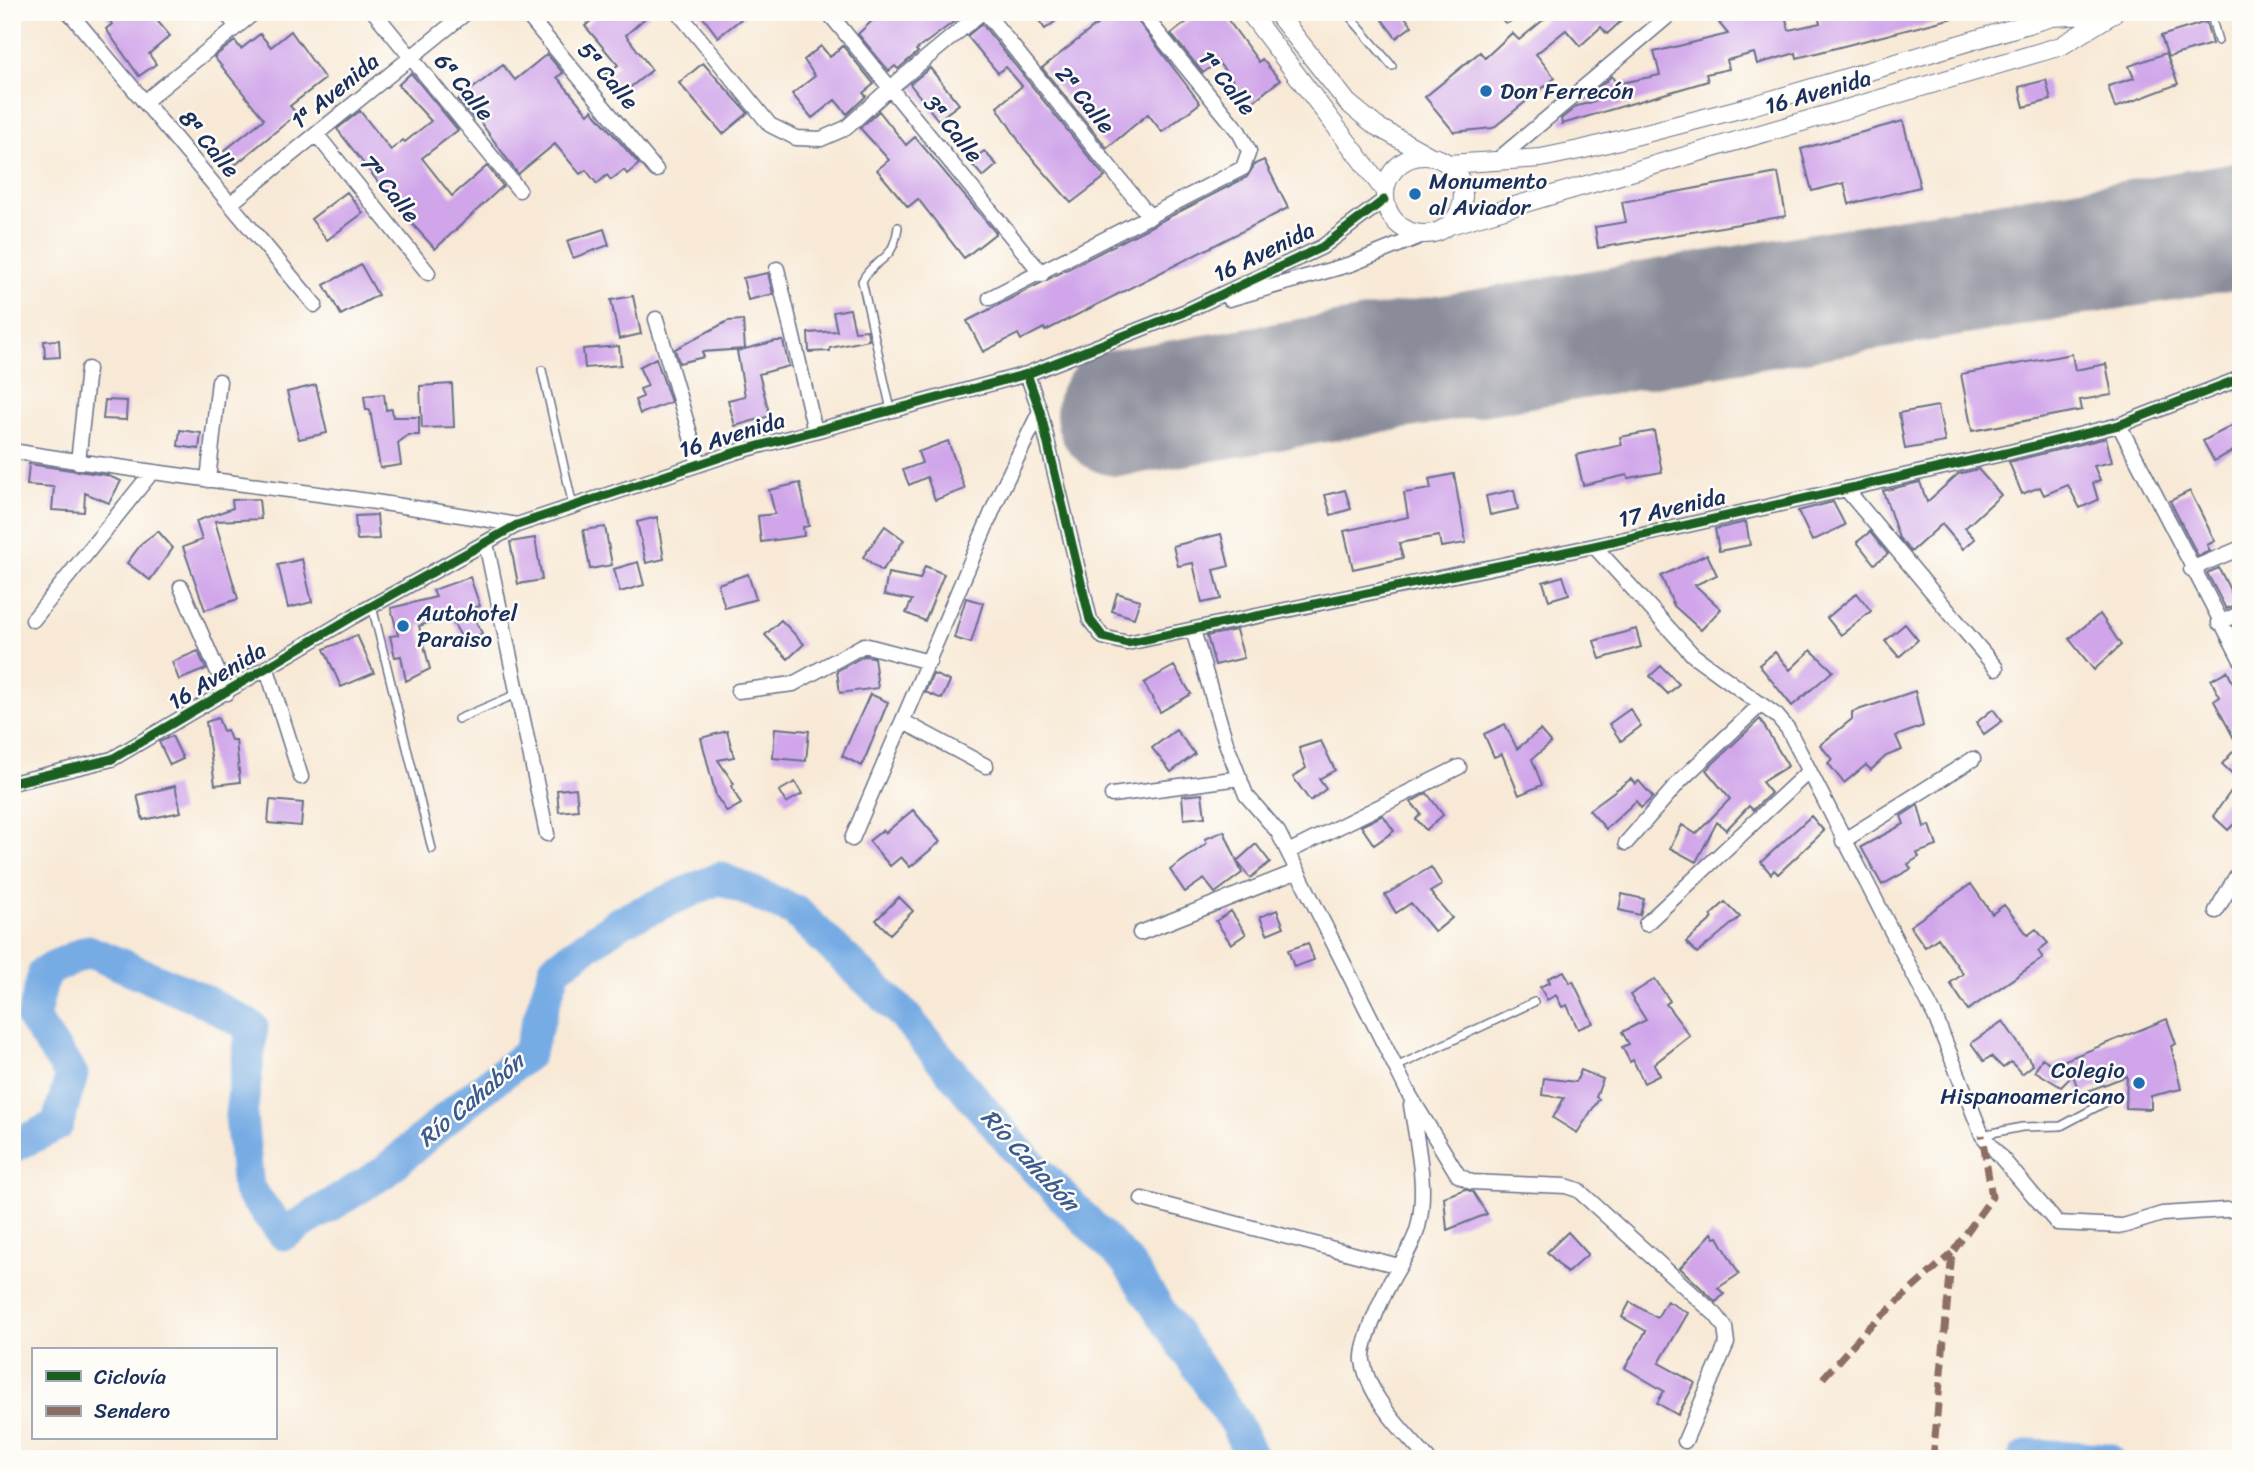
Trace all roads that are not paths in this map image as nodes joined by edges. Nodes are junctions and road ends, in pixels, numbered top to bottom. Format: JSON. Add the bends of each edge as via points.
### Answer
{"nodes":[{"id":1,"x":69,"y":12,"type":"edge"},
{"id":2,"x":225,"y":12,"type":"edge"},
{"id":3,"x":255,"y":12,"type":"edge"},
{"id":4,"x":374,"y":12,"type":"edge"},
{"id":5,"x":467,"y":12,"type":"edge"},
{"id":6,"x":525,"y":12,"type":"edge"},
{"id":7,"x":678,"y":12,"type":"edge"},
{"id":8,"x":828,"y":12,"type":"edge"},
{"id":9,"x":984,"y":12,"type":"edge"},
{"id":10,"x":1141,"y":12,"type":"edge"},
{"id":11,"x":1249,"y":12,"type":"edge"},
{"id":12,"x":1276,"y":12,"type":"edge"},
{"id":13,"x":1346,"y":12,"type":"edge"},
{"id":14,"x":1673,"y":12,"type":"edge"},
{"id":15,"x":2210,"y":12,"type":"edge"},
{"id":16,"x":2117,"y":13,"type":"edge"},
{"id":17,"x":237,"y":27,"type":"junction"},
{"id":18,"x":2218,"y":41,"type":"dead end"},
{"id":19,"x":411,"y":58,"type":"junction"},
{"id":20,"x":1392,"y":66,"type":"dead end"},
{"id":21,"x":890,"y":88,"type":"junction"},
{"id":22,"x":1785,"y":96,"type":"junction"},
{"id":23,"x":144,"y":102,"type":"junction"},
{"id":24,"x":1795,"y":124,"type":"junction"},
{"id":25,"x":317,"y":135,"type":"junction"},
{"id":26,"x":1430,"y":156,"type":"junction"},
{"id":27,"x":1495,"y":162,"type":"junction"},
{"id":28,"x":1448,"y":164,"type":"junction"},
{"id":29,"x":656,"y":170,"type":"dead end"},
{"id":30,"x":519,"y":190,"type":"dead end"},
{"id":31,"x":1384,"y":195,"type":"junction"},
{"id":32,"x":230,"y":204,"type":"junction"},
{"id":33,"x":1150,"y":217,"type":"junction"},
{"id":34,"x":1450,"y":225,"type":"junction"},
{"id":35,"x":898,"y":227,"type":"dead end"},
{"id":36,"x":1423,"y":235,"type":"junction"},
{"id":37,"x":777,"y":268,"type":"dead end"},
{"id":38,"x":428,"y":273,"type":"dead end"},
{"id":39,"x":1042,"y":274,"type":"junction"},
{"id":40,"x":990,"y":298,"type":"dead end"},
{"id":41,"x":315,"y":305,"type":"dead end"},
{"id":42,"x":1184,"y":312,"type":"junction"},
{"id":43,"x":656,"y":319,"type":"dead end"},
{"id":44,"x":88,"y":369,"type":"dead end"},
{"id":45,"x":542,"y":370,"type":"dead end"},
{"id":46,"x":1027,"y":374,"type":"junction"},
{"id":47,"x":2241,"y":377,"type":"edge"},
{"id":48,"x":219,"y":381,"type":"dead end"},
{"id":49,"x":891,"y":410,"type":"junction"},
{"id":50,"x":1040,"y":411,"type":"junction"},
{"id":51,"x":2119,"y":425,"type":"junction"},
{"id":52,"x":815,"y":431,"type":"junction"},
{"id":53,"x":12,"y":451,"type":"edge"},
{"id":54,"x":79,"y":461,"type":"junction"},
{"id":55,"x":699,"y":464,"type":"junction"},
{"id":56,"x":152,"y":472,"type":"junction"},
{"id":57,"x":208,"y":480,"type":"junction"},
{"id":58,"x":1846,"y":489,"type":"junction"},
{"id":59,"x":573,"y":507,"type":"junction"},
{"id":60,"x":517,"y":525,"type":"junction"},
{"id":61,"x":486,"y":543,"type":"junction"},
{"id":62,"x":1594,"y":546,"type":"junction"},
{"id":63,"x":2241,"y":548,"type":"edge"},
{"id":64,"x":2191,"y":569,"type":"junction"},
{"id":65,"x":181,"y":587,"type":"dead end"},
{"id":66,"x":372,"y":605,"type":"junction"},
{"id":67,"x":2241,"y":613,"type":"edge"},
{"id":68,"x":33,"y":620,"type":"dead end"},
{"id":69,"x":2219,"y":623,"type":"junction"},
{"id":70,"x":1193,"y":630,"type":"junction"},
{"id":71,"x":2241,"y":660,"type":"edge"},
{"id":72,"x":929,"y":662,"type":"junction"},
{"id":73,"x":1996,"y":668,"type":"dead end"},
{"id":74,"x":267,"y":669,"type":"junction"},
{"id":75,"x":738,"y":691,"type":"dead end"},
{"id":76,"x":227,"y":693,"type":"junction"},
{"id":77,"x":520,"y":693,"type":"junction"},
{"id":78,"x":1761,"y":704,"type":"junction"},
{"id":79,"x":458,"y":719,"type":"dead end"},
{"id":80,"x":905,"y":722,"type":"junction"},
{"id":81,"x":1973,"y":759,"type":"dead end"},
{"id":82,"x":986,"y":766,"type":"dead end"},
{"id":83,"x":1459,"y":767,"type":"dead end"},
{"id":84,"x":1809,"y":771,"type":"junction"},
{"id":85,"x":301,"y":777,"type":"dead end"},
{"id":86,"x":1240,"y":778,"type":"junction"},
{"id":87,"x":12,"y":783,"type":"edge"},
{"id":88,"x":1112,"y":794,"type":"dead end"},
{"id":89,"x":547,"y":834,"type":"dead end"},
{"id":90,"x":852,"y":839,"type":"dead end"},
{"id":91,"x":1843,"y":841,"type":"junction"},
{"id":92,"x":1626,"y":843,"type":"dead end"},
{"id":93,"x":432,"y":849,"type":"dead end"},
{"id":94,"x":1288,"y":852,"type":"junction"},
{"id":95,"x":2241,"y":868,"type":"edge"},
{"id":96,"x":1298,"y":871,"type":"junction"},
{"id":97,"x":2216,"y":911,"type":"dead end"},
{"id":98,"x":1646,"y":924,"type":"dead end"},
{"id":99,"x":1140,"y":933,"type":"dead end"},
{"id":100,"x":1534,"y":1002,"type":"dead end"},
{"id":101,"x":1395,"y":1067,"type":"junction"},
{"id":102,"x":1410,"y":1096,"type":"junction"},
{"id":103,"x":2106,"y":1102,"type":"dead end"},
{"id":104,"x":1982,"y":1135,"type":"junction"},
{"id":105,"x":1142,"y":1199,"type":"dead end"},
{"id":106,"x":2241,"y":1209,"type":"edge"},
{"id":107,"x":1399,"y":1266,"type":"junction"},
{"id":108,"x":1685,"y":1441,"type":"dead end"},
{"id":109,"x":1428,"y":1459,"type":"edge"}],
"edges":[{"from":1,"to":23,"type":"street","name":"8ª Calle"},
{"from":2,"to":17,"type":"street"},
{"from":3,"to":17,"type":"street"},
{"from":4,"to":19,"type":"street","name":"6ª Calle"},
{"from":5,"to":19,"type":"street","name":"1ª Avenida"},
{"from":6,"to":29,"type":"street","name":"5ª Calle"},
{"from":7,"to":21,"type":"street","via":[[770,125],[796,138],[821,139],[846,128]]},
{"from":8,"to":21,"type":"street","name":"3ª Calle"},
{"from":9,"to":21,"type":"street"},
{"from":9,"to":33,"type":"street","name":"2ª Calle"},
{"from":10,"to":33,"type":"street","name":"1ª Calle","via":[[1238,132],[1248,151],[1243,168]]},
{"from":11,"to":31,"type":"street"},
{"from":12,"to":26,"type":"street","via":[[1348,103],[1376,126]]},
{"from":13,"to":20,"type":"lane"},
{"from":14,"to":27,"type":"street"},
{"from":15,"to":18,"type":"lane"},
{"from":16,"to":22,"type":"street","name":"16 Avenida","via":[[2052,17]]},
{"from":16,"to":24,"type":"street","name":"16 Avenida","via":[[2061,46]]},
{"from":17,"to":23,"type":"street"},
{"from":19,"to":25,"type":"street","name":"1ª Avenida"},
{"from":19,"to":30,"type":"street","name":"6ª Calle"},
{"from":21,"to":39,"type":"street","name":"3ª Calle"},
{"from":22,"to":24,"type":"street"},
{"from":22,"to":27,"type":"street","name":"16 Avenida","via":[[1584,149]]},
{"from":23,"to":32,"type":"street","name":"8ª Calle"},
{"from":24,"to":34,"type":"street","name":"16 Avenida"},
{"from":25,"to":32,"type":"street","name":"1ª Avenida"},
{"from":25,"to":38,"type":"street","name":"7ª Calle"},
{"from":26,"to":28,"type":"street"},
{"from":26,"to":31,"type":"street","via":[[1405,160],[1388,178]]},
{"from":27,"to":28,"type":"street","name":"16 Avenida"},
{"from":28,"to":34,"type":"street","via":[[1462,187],[1463,201]]},
{"from":31,"to":36,"type":"street","via":[[1388,211],[1402,228]]},
{"from":31,"to":42,"type":"street","name":"16 Avenida","via":[[1322,247]]},
{"from":32,"to":41,"type":"street","name":"8ª Calle"},
{"from":33,"to":39,"type":"street"},
{"from":34,"to":36,"type":"street"},
{"from":35,"to":49,"type":"lane","via":[[893,251],[862,281]]},
{"from":36,"to":42,"type":"street","name":"16 Avenida","via":[[1351,264]]},
{"from":37,"to":52,"type":"street"},
{"from":39,"to":40,"type":"street"},
{"from":42,"to":46,"type":"street","name":"16 Avenida"},
{"from":43,"to":55,"type":"street"},
{"from":44,"to":54,"type":"street"},
{"from":45,"to":59,"type":"lane"},
{"from":46,"to":49,"type":"street","name":"16 Avenida"},
{"from":46,"to":50,"type":"street"},
{"from":47,"to":51,"type":"street","name":"17 Avenida"},
{"from":48,"to":57,"type":"street"},
{"from":49,"to":52,"type":"street","name":"16 Avenida"},
{"from":50,"to":70,"type":"street","name":"17 Avenida","via":[[1090,620],[1103,637],[1127,643]]},
{"from":50,"to":72,"type":"street"},
{"from":51,"to":58,"type":"street","name":"17 Avenida"},
{"from":51,"to":64,"type":"street"},
{"from":52,"to":55,"type":"street","name":"16 Avenida"},
{"from":53,"to":54,"type":"street"},
{"from":54,"to":56,"type":"street"},
{"from":55,"to":59,"type":"street","name":"16 Avenida"},
{"from":56,"to":57,"type":"street"},
{"from":56,"to":68,"type":"street"},
{"from":57,"to":60,"type":"street","via":[[406,505]]},
{"from":58,"to":62,"type":"street","name":"17 Avenida"},
{"from":58,"to":73,"type":"street"},
{"from":59,"to":60,"type":"street","name":"16 Avenida"},
{"from":60,"to":61,"type":"street","name":"16 Avenida"},
{"from":61,"to":66,"type":"street","name":"16 Avenida"},
{"from":61,"to":77,"type":"street"},
{"from":62,"to":70,"type":"street","name":"17 Avenida"},
{"from":62,"to":78,"type":"street","via":[[1693,655]]},
{"from":63,"to":64,"type":"street"},
{"from":64,"to":69,"type":"street"},
{"from":65,"to":76,"type":"street"},
{"from":66,"to":74,"type":"street","name":"16 Avenida"},
{"from":66,"to":93,"type":"lane"},
{"from":67,"to":69,"type":"street"},
{"from":69,"to":71,"type":"street"},
{"from":70,"to":86,"type":"street"},
{"from":72,"to":75,"type":"street","via":[[864,645],[793,684]]},
{"from":72,"to":80,"type":"street"},
{"from":74,"to":76,"type":"street","name":"16 Avenida"},
{"from":74,"to":85,"type":"street"},
{"from":76,"to":87,"type":"street","name":"16 Avenida","via":[[112,759]]},
{"from":77,"to":79,"type":"lane"},
{"from":77,"to":89,"type":"street"},
{"from":78,"to":84,"type":"street","via":[[1788,729]]},
{"from":78,"to":92,"type":"street","via":[[1681,780]]},
{"from":80,"to":82,"type":"street"},
{"from":80,"to":90,"type":"street"},
{"from":81,"to":91,"type":"street"},
{"from":83,"to":94,"type":"street"},
{"from":84,"to":91,"type":"street"},
{"from":84,"to":98,"type":"street"},
{"from":86,"to":88,"type":"street"},
{"from":86,"to":94,"type":"street","via":[[1246,794],[1278,832]]},
{"from":91,"to":104,"type":"street","via":[[1935,1016]]},
{"from":94,"to":96,"type":"street"},
{"from":95,"to":97,"type":"street"},
{"from":96,"to":99,"type":"street"},
{"from":96,"to":101,"type":"street"},
{"from":100,"to":101,"type":"lane"},
{"from":101,"to":102,"type":"street"},
{"from":102,"to":107,"type":"street","via":[[1422,1202],[1417,1230]]},
{"from":102,"to":108,"type":"street","via":[[1458,1175],[1471,1182],[1578,1190],[1716,1315],[1725,1327],[1727,1343]]},
{"from":103,"to":104,"type":"lane","via":[[2061,1126]]},
{"from":104,"to":106,"type":"street","via":[[2057,1223],[2123,1226],[2162,1214]]},
{"from":105,"to":107,"type":"street"},
{"from":107,"to":109,"type":"street","via":[[1363,1361],[1379,1398]]}]}
